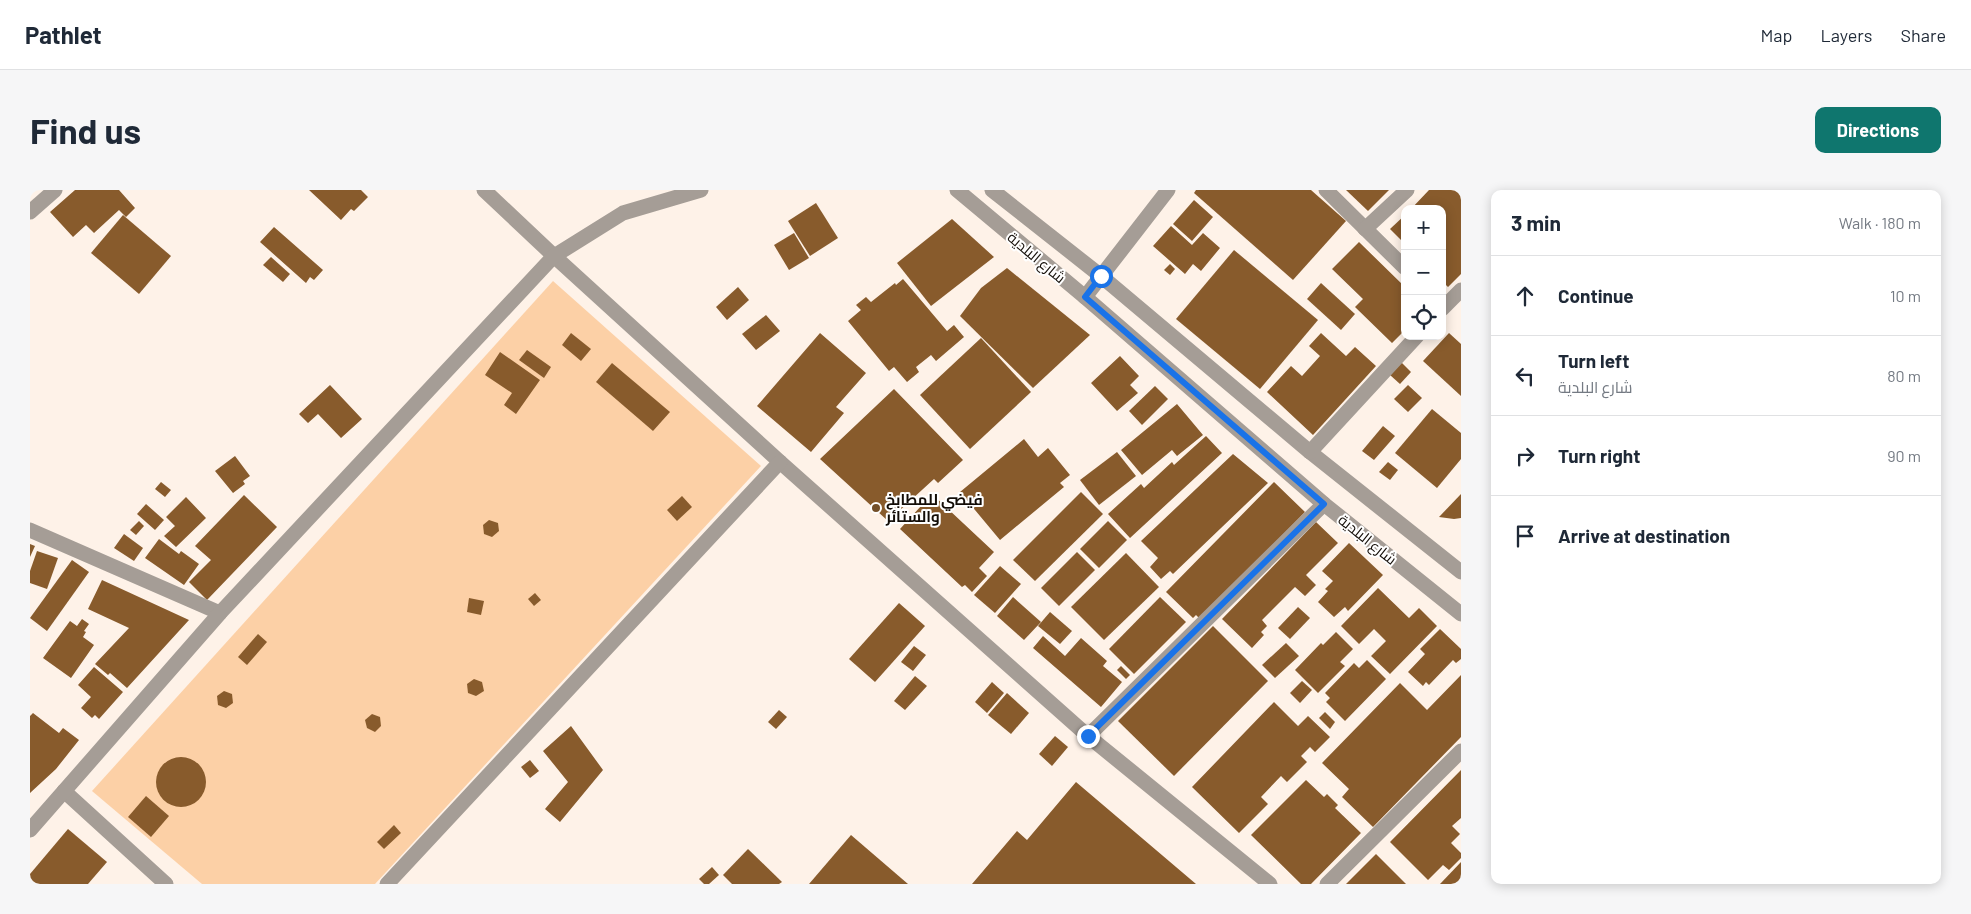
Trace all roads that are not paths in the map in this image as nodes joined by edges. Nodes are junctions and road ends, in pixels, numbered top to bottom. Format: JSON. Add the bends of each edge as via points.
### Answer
{"nodes":[{"id":1,"x":55,"y":190,"type":"edge"},
{"id":2,"x":484,"y":190,"type":"edge"},
{"id":3,"x":701,"y":190,"type":"edge"},
{"id":4,"x":992,"y":190,"type":"edge"},
{"id":5,"x":1168,"y":190,"type":"edge"},
{"id":6,"x":1326,"y":190,"type":"edge"},
{"id":7,"x":1407,"y":190,"type":"edge"},
{"id":8,"x":954,"y":191,"type":"edge"},
{"id":9,"x":30,"y":212,"type":"edge"},
{"id":10,"x":1365,"y":229,"type":"junction"},
{"id":11,"x":554,"y":256,"type":"junction"},
{"id":12,"x":1401,"y":264,"type":"edge"},
{"id":13,"x":1101,"y":276,"type":"junction"},
{"id":14,"x":1461,"y":290,"type":"edge"},
{"id":15,"x":1085,"y":297,"type":"junction"},
{"id":16,"x":1446,"y":304,"type":"edge"},
{"id":17,"x":1413,"y":340,"type":"edge"},
{"id":18,"x":1310,"y":452,"type":"junction"},
{"id":19,"x":780,"y":462,"type":"junction"},
{"id":20,"x":1324,"y":504,"type":"junction"},
{"id":21,"x":30,"y":530,"type":"edge"},
{"id":22,"x":1461,"y":572,"type":"edge"},
{"id":23,"x":220,"y":613,"type":"junction"},
{"id":24,"x":1461,"y":614,"type":"edge"},
{"id":25,"x":1088,"y":736,"type":"junction"},
{"id":26,"x":1461,"y":751,"type":"edge"},
{"id":27,"x":64,"y":791,"type":"junction"},
{"id":28,"x":31,"y":826,"type":"edge"},
{"id":29,"x":166,"y":884,"type":"edge"},
{"id":30,"x":387,"y":884,"type":"edge"},
{"id":31,"x":1270,"y":884,"type":"edge"},
{"id":32,"x":1327,"y":884,"type":"edge"}],
"edges":[{"from":1,"to":9,"type":"street"},
{"from":2,"to":11,"type":"street"},
{"from":3,"to":11,"type":"street","via":[[623,213]]},
{"from":4,"to":13,"type":"street","name":"شارع البلدية"},
{"from":5,"to":13,"type":"street"},
{"from":6,"to":10,"type":"street"},
{"from":7,"to":10,"type":"street"},
{"from":8,"to":15,"type":"street","name":"شارع البلدية"},
{"from":10,"to":12,"type":"street"},
{"from":11,"to":19,"type":"street"},
{"from":11,"to":23,"type":"street"},
{"from":13,"to":15,"type":"street"},
{"from":13,"to":18,"type":"street","name":"شارع البلدية"},
{"from":14,"to":16,"type":"street"},
{"from":15,"to":20,"type":"street","name":"شارع البلدية"},
{"from":17,"to":18,"type":"street"},
{"from":18,"to":22,"type":"street","name":"شارع البلدية"},
{"from":19,"to":25,"type":"street"},
{"from":19,"to":30,"type":"street"},
{"from":20,"to":24,"type":"street","name":"شارع البلدية"},
{"from":20,"to":25,"type":"street"},
{"from":21,"to":23,"type":"street"},
{"from":23,"to":27,"type":"street"},
{"from":25,"to":31,"type":"street"},
{"from":26,"to":32,"type":"street"},
{"from":27,"to":28,"type":"street"},
{"from":27,"to":29,"type":"street"}]}
